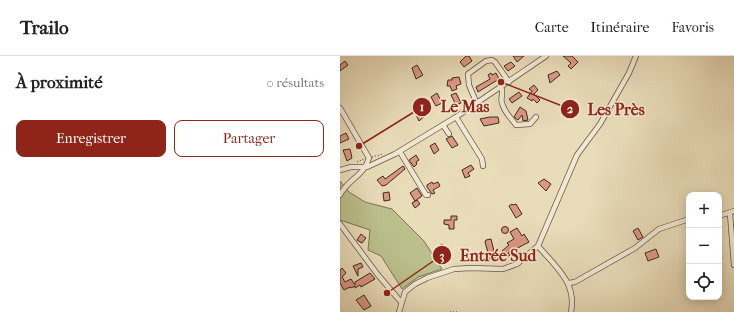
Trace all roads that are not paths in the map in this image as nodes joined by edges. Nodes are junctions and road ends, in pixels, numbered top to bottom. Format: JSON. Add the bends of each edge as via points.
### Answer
{"nodes":[{"id":1,"x":546,"y":56,"type":"edge"},
{"id":2,"x":636,"y":56,"type":"edge"},
{"id":3,"x":509,"y":82,"type":"junction"},
{"id":4,"x":501,"y":87,"type":"junction"},
{"id":5,"x":477,"y":104,"type":"junction"},
{"id":6,"x":340,"y":108,"type":"edge"},
{"id":7,"x":456,"y":117,"type":"junction"},
{"id":8,"x":536,"y":118,"type":"dead end"},
{"id":9,"x":443,"y":125,"type":"junction"},
{"id":10,"x":449,"y":134,"type":"dead end"},
{"id":11,"x":400,"y":152,"type":"junction"},
{"id":12,"x":483,"y":166,"type":"dead end"},
{"id":13,"x":367,"y":167,"type":"junction"},
{"id":14,"x":340,"y":170,"type":"edge"},
{"id":15,"x":428,"y":194,"type":"dead end"},
{"id":16,"x":340,"y":195,"type":"edge"},
{"id":17,"x":732,"y":213,"type":"edge"},
{"id":18,"x":722,"y":215,"type":"edge"},
{"id":19,"x":686,"y":220,"type":"edge"},
{"id":20,"x":340,"y":224,"type":"edge"},
{"id":21,"x":538,"y":246,"type":"junction"},
{"id":22,"x":734,"y":265,"type":"edge"},
{"id":23,"x":569,"y":283,"type":"junction"},
{"id":24,"x":401,"y":302,"type":"junction"},
{"id":25,"x":399,"y":312,"type":"edge"},
{"id":26,"x":571,"y":312,"type":"edge"}],
"edges":[{"from":1,"to":3,"type":"street"},
{"from":2,"to":21,"type":"street","via":[[600,124],[577,155]]},
{"from":3,"to":4,"type":"street"},
{"from":3,"to":5,"type":"street","via":[[496,62],[492,60],[479,66],[468,74],[467,80]]},
{"from":4,"to":5,"type":"street"},
{"from":4,"to":8,"type":"street","via":[[502,105],[516,125],[530,124]]},
{"from":5,"to":7,"type":"street"},
{"from":6,"to":13,"type":"street","via":[[369,158]]},
{"from":7,"to":9,"type":"street"},
{"from":7,"to":12,"type":"street","via":[[482,159]]},
{"from":9,"to":10,"type":"street"},
{"from":9,"to":11,"type":"street"},
{"from":11,"to":13,"type":"street"},
{"from":11,"to":15,"type":"street","via":[[426,196]]},
{"from":13,"to":14,"type":"street"},
{"from":13,"to":16,"type":"street"},
{"from":17,"to":18,"type":"street"},
{"from":17,"to":22,"type":"street"},
{"from":19,"to":23,"type":"street","via":[[659,229],[621,257]]},
{"from":20,"to":24,"type":"street"},
{"from":21,"to":23,"type":"street"},
{"from":21,"to":24,"type":"street","via":[[517,264],[502,269],[454,269],[426,278],[405,292]]},
{"from":23,"to":26,"type":"street","via":[[573,302]]},
{"from":24,"to":25,"type":"street"}]}
